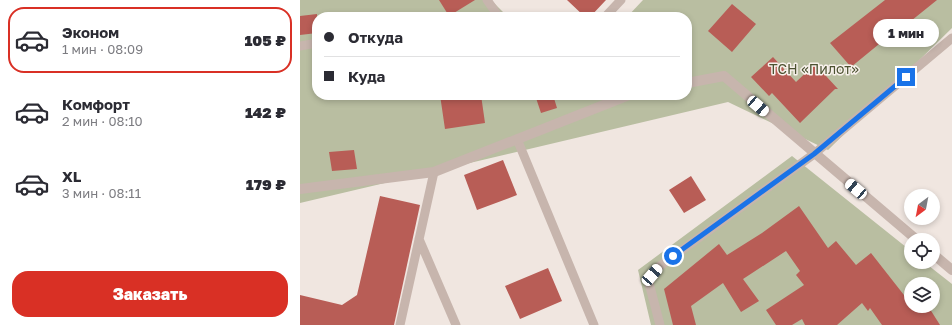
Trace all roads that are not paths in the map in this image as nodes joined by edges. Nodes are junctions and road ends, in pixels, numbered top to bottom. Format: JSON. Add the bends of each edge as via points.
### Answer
{"nodes":[{"id":1,"x":487,"y":0,"type":"edge"},
{"id":2,"x":621,"y":0,"type":"edge"},
{"id":3,"x":495,"y":12,"type":"edge"},
{"id":4,"x":610,"y":12,"type":"edge"},
{"id":5,"x":952,"y":38,"type":"edge"},
{"id":6,"x":312,"y":44,"type":"edge"},
{"id":7,"x":300,"y":46,"type":"edge"},
{"id":8,"x":692,"y":82,"type":"edge"},
{"id":9,"x":616,"y":100,"type":"edge"},
{"id":10,"x":517,"y":139,"type":"junction"},
{"id":11,"x":814,"y":154,"type":"junction"},
{"id":12,"x":434,"y":172,"type":"junction"},
{"id":13,"x":300,"y":189,"type":"edge"},
{"id":14,"x":909,"y":233,"type":"edge"},
{"id":15,"x":419,"y":239,"type":"junction"},
{"id":16,"x":940,"y":260,"type":"edge"},
{"id":17,"x":952,"y":270,"type":"edge"},
{"id":18,"x":400,"y":325,"type":"edge"},
{"id":19,"x":456,"y":325,"type":"edge"},
{"id":20,"x":594,"y":325,"type":"edge"},
{"id":21,"x":660,"y":325,"type":"edge"}],
"edges":[{"from":1,"to":3,"type":"lane"},
{"from":2,"to":4,"type":"lane"},
{"from":5,"to":11,"type":"lane"},
{"from":6,"to":7,"type":"lane"},
{"from":8,"to":11,"type":"street","via":[[724,76]]},
{"from":9,"to":10,"type":"street"},
{"from":10,"to":12,"type":"street"},
{"from":10,"to":20,"type":"lane"},
{"from":11,"to":14,"type":"street"},
{"from":11,"to":21,"type":"lane","via":[[660,266],[649,283]]},
{"from":12,"to":13,"type":"street"},
{"from":12,"to":15,"type":"lane"},
{"from":15,"to":18,"type":"lane"},
{"from":15,"to":19,"type":"lane"},
{"from":16,"to":17,"type":"street"}]}
